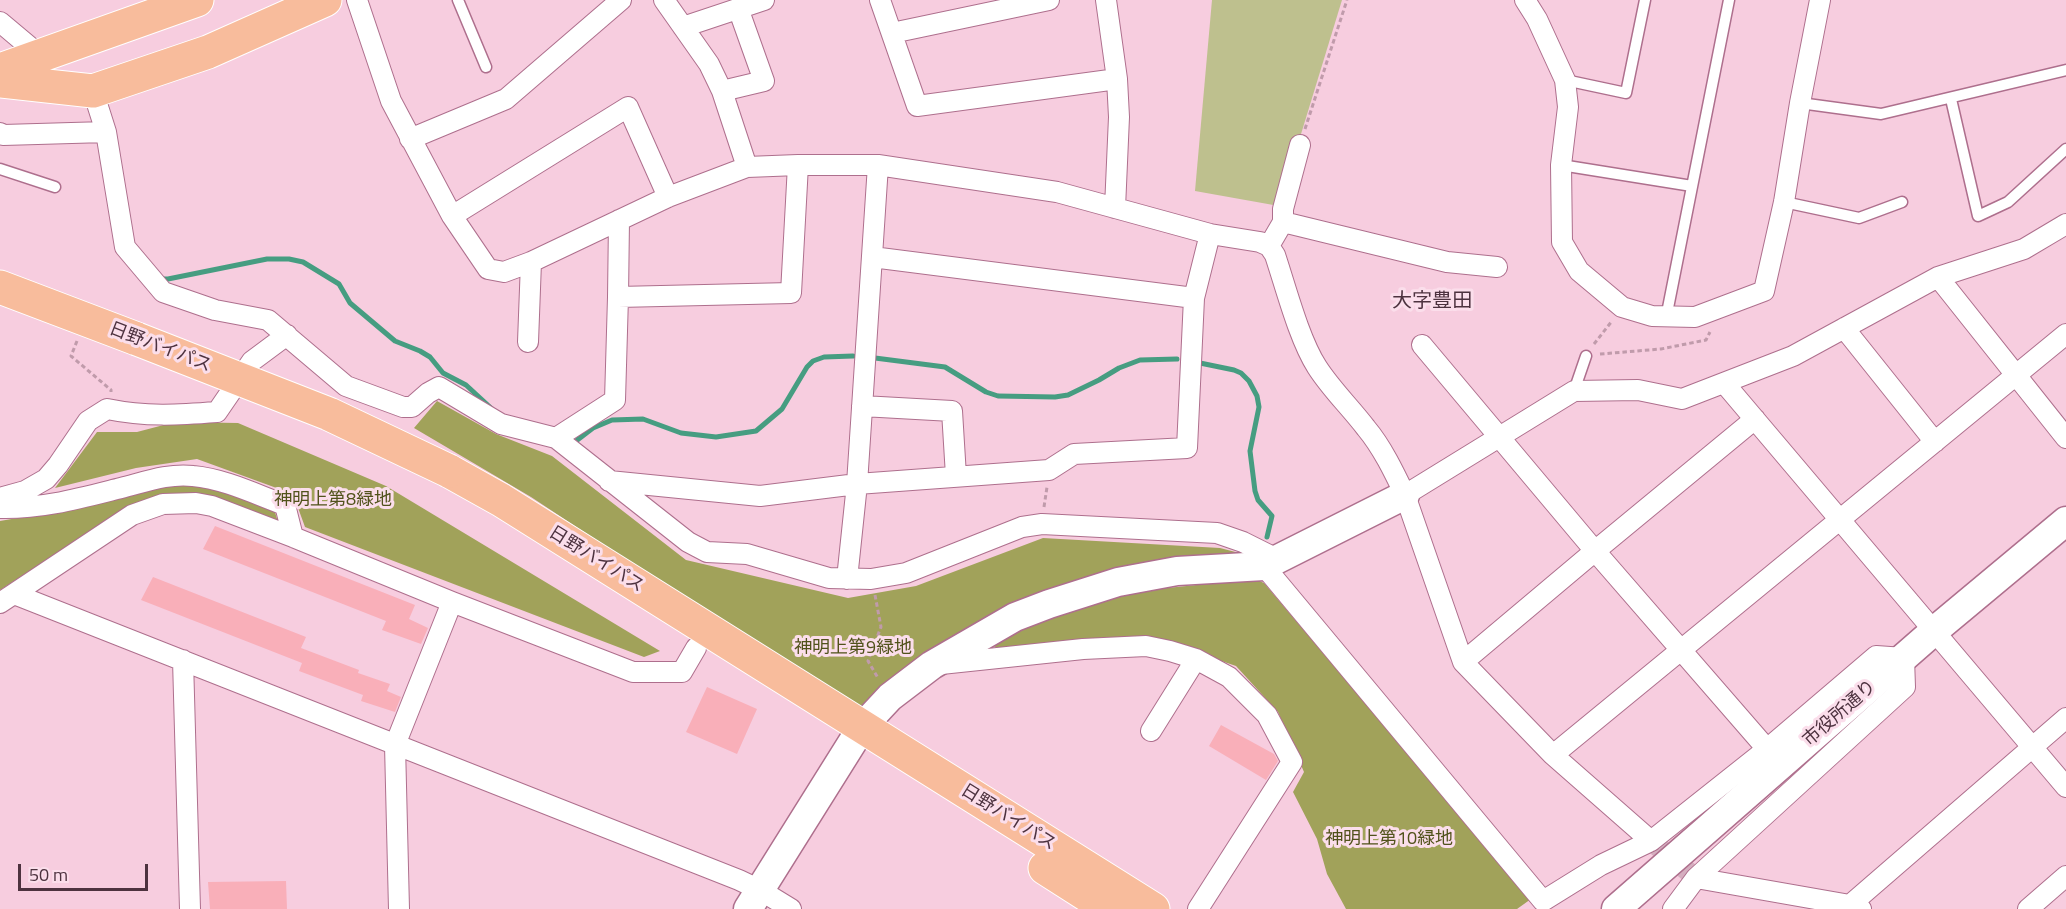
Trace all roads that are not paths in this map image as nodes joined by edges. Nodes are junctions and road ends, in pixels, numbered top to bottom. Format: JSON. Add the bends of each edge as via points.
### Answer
{"nodes":[{"id":1,"x":197,"y":0,"type":"edge"},
{"id":2,"x":325,"y":0,"type":"edge"},
{"id":3,"x":357,"y":0,"type":"edge"},
{"id":4,"x":458,"y":0,"type":"edge"},
{"id":5,"x":621,"y":0,"type":"edge"},
{"id":6,"x":664,"y":0,"type":"edge"},
{"id":7,"x":764,"y":0,"type":"edge"},
{"id":8,"x":880,"y":0,"type":"edge"},
{"id":9,"x":1049,"y":0,"type":"edge"},
{"id":10,"x":1106,"y":0,"type":"edge"},
{"id":11,"x":1525,"y":0,"type":"edge"},
{"id":12,"x":1645,"y":0,"type":"edge"},
{"id":13,"x":1729,"y":0,"type":"edge"},
{"id":14,"x":1820,"y":0,"type":"edge"},
{"id":15,"x":738,"y":8,"type":"junction"},
{"id":16,"x":0,"y":22,"type":"edge"},
{"id":17,"x":683,"y":27,"type":"junction"},
{"id":18,"x":892,"y":33,"type":"junction"},
{"id":19,"x":32,"y":57,"type":"junction"},
{"id":20,"x":486,"y":67,"type":"dead end"},
{"id":21,"x":0,"y":70,"type":"edge"},
{"id":22,"x":2066,"y":70,"type":"edge"},
{"id":23,"x":1117,"y":79,"type":"junction"},
{"id":24,"x":1565,"y":80,"type":"junction"},
{"id":25,"x":0,"y":81,"type":"edge"},
{"id":26,"x":93,"y":91,"type":"junction"},
{"id":27,"x":722,"y":91,"type":"junction"},
{"id":28,"x":1951,"y":99,"type":"junction"},
{"id":29,"x":1800,"y":103,"type":"junction"},
{"id":30,"x":106,"y":132,"type":"junction"},
{"id":31,"x":0,"y":133,"type":"edge"},
{"id":32,"x":410,"y":140,"type":"junction"},
{"id":33,"x":1300,"y":146,"type":"road end"},
{"id":34,"x":2066,"y":149,"type":"edge"},
{"id":35,"x":798,"y":165,"type":"junction"},
{"id":36,"x":878,"y":165,"type":"junction"},
{"id":37,"x":1561,"y":165,"type":"junction"},
{"id":38,"x":747,"y":167,"type":"junction"},
{"id":39,"x":0,"y":169,"type":"edge"},
{"id":40,"x":1692,"y":186,"type":"junction"},
{"id":41,"x":55,"y":187,"type":"dead end"},
{"id":42,"x":668,"y":197,"type":"junction"},
{"id":43,"x":1784,"y":202,"type":"junction"},
{"id":44,"x":1902,"y":202,"type":"dead end"},
{"id":45,"x":1115,"y":208,"type":"junction"},
{"id":46,"x":452,"y":216,"type":"junction"},
{"id":47,"x":619,"y":220,"type":"junction"},
{"id":48,"x":1283,"y":222,"type":"junction"},
{"id":49,"x":2066,"y":224,"type":"edge"},
{"id":50,"x":1210,"y":234,"type":"junction"},
{"id":51,"x":1269,"y":246,"type":"junction"},
{"id":52,"x":872,"y":258,"type":"junction"},
{"id":53,"x":531,"y":262,"type":"junction"},
{"id":54,"x":1497,"y":267,"type":"dead end"},
{"id":55,"x":1938,"y":277,"type":"junction"},
{"id":56,"x":0,"y":287,"type":"edge"},
{"id":57,"x":618,"y":297,"type":"junction"},
{"id":58,"x":1194,"y":297,"type":"junction"},
{"id":59,"x":0,"y":309,"type":"edge"},
{"id":60,"x":1666,"y":318,"type":"junction"},
{"id":61,"x":1844,"y":328,"type":"junction"},
{"id":62,"x":2066,"y":334,"type":"edge"},
{"id":63,"x":286,"y":335,"type":"junction"},
{"id":64,"x":528,"y":342,"type":"dead end"},
{"id":65,"x":1422,"y":345,"type":"dead end"},
{"id":66,"x":133,"y":349,"type":"junction"},
{"id":67,"x":1586,"y":356,"type":"road end"},
{"id":68,"x":2015,"y":376,"type":"junction"},
{"id":69,"x":1725,"y":384,"type":"junction"},
{"id":70,"x":1575,"y":392,"type":"junction"},
{"id":71,"x":862,"y":406,"type":"junction"},
{"id":72,"x":1755,"y":419,"type":"junction"},
{"id":73,"x":1498,"y":436,"type":"junction"},
{"id":74,"x":556,"y":438,"type":"junction"},
{"id":75,"x":2066,"y":438,"type":"edge"},
{"id":76,"x":1935,"y":442,"type":"junction"},
{"id":77,"x":957,"y":476,"type":"junction"},
{"id":78,"x":444,"y":480,"type":"junction"},
{"id":79,"x":608,"y":481,"type":"junction"},
{"id":80,"x":857,"y":484,"type":"junction"},
{"id":81,"x":1405,"y":495,"type":"junction"},
{"id":82,"x":0,"y":498,"type":"edge"},
{"id":83,"x":0,"y":508,"type":"edge"},
{"id":84,"x":1839,"y":520,"type":"junction"},
{"id":85,"x":2066,"y":521,"type":"edge"},
{"id":86,"x":293,"y":537,"type":"junction"},
{"id":87,"x":1595,"y":550,"type":"junction"},
{"id":88,"x":1270,"y":563,"type":"junction"},
{"id":89,"x":847,"y":579,"type":"junction"},
{"id":90,"x":7,"y":599,"type":"edge"},
{"id":91,"x":452,"y":602,"type":"junction"},
{"id":92,"x":1934,"y":632,"type":"junction"},
{"id":93,"x":696,"y":648,"type":"junction"},
{"id":94,"x":1681,"y":650,"type":"junction"},
{"id":95,"x":1196,"y":658,"type":"junction"},
{"id":96,"x":1904,"y":658,"type":"junction"},
{"id":97,"x":183,"y":660,"type":"junction"},
{"id":98,"x":1463,"y":662,"type":"junction"},
{"id":99,"x":932,"y":665,"type":"junction"},
{"id":100,"x":2066,"y":718,"type":"edge"},
{"id":101,"x":1151,"y":730,"type":"dead end"},
{"id":102,"x":856,"y":736,"type":"junction"},
{"id":103,"x":395,"y":745,"type":"junction"},
{"id":104,"x":2032,"y":747,"type":"junction"},
{"id":105,"x":1767,"y":749,"type":"junction"},
{"id":106,"x":1553,"y":755,"type":"junction"},
{"id":107,"x":2066,"y":788,"type":"edge"},
{"id":108,"x":1651,"y":841,"type":"junction"},
{"id":109,"x":2066,"y":876,"type":"edge"},
{"id":110,"x":1696,"y":878,"type":"junction"},
{"id":111,"x":754,"y":899,"type":"edge"},
{"id":112,"x":1856,"y":907,"type":"edge"},
{"id":113,"x":190,"y":909,"type":"edge"},
{"id":114,"x":399,"y":909,"type":"edge"},
{"id":115,"x":791,"y":909,"type":"edge"},
{"id":116,"x":1109,"y":909,"type":"edge"},
{"id":117,"x":1153,"y":909,"type":"edge"},
{"id":118,"x":1198,"y":909,"type":"edge"},
{"id":119,"x":1616,"y":909,"type":"edge"},
{"id":120,"x":1673,"y":909,"type":"edge"},
{"id":121,"x":2028,"y":909,"type":"edge"}],
"edges":[{"from":1,"to":19,"type":"highway"},
{"from":2,"to":26,"type":"highway","via":[[208,52]]},
{"from":3,"to":32,"type":"street","via":[[391,100]]},
{"from":4,"to":20,"type":"lane"},
{"from":5,"to":32,"type":"street","via":[[506,99]]},
{"from":6,"to":17,"type":"street"},
{"from":7,"to":15,"type":"street"},
{"from":8,"to":18,"type":"street"},
{"from":9,"to":18,"type":"street"},
{"from":10,"to":23,"type":"street"},
{"from":11,"to":24,"type":"street"},
{"from":12,"to":24,"type":"lane","via":[[1626,93]]},
{"from":13,"to":40,"type":"lane"},
{"from":14,"to":29,"type":"street"},
{"from":15,"to":17,"type":"street"},
{"from":15,"to":27,"type":"street","via":[[764,81]]},
{"from":16,"to":19,"type":"street","via":[[30,48]]},
{"from":17,"to":27,"type":"street"},
{"from":18,"to":23,"type":"street","via":[[917,106]]},
{"from":19,"to":21,"type":"highway"},
{"from":22,"to":28,"type":"lane"},
{"from":23,"to":45,"type":"street"},
{"from":24,"to":37,"type":"street","via":[[1568,107]]},
{"from":25,"to":26,"type":"highway"},
{"from":26,"to":30,"type":"street"},
{"from":27,"to":38,"type":"street"},
{"from":28,"to":29,"type":"lane","via":[[1881,114]]},
{"from":28,"to":34,"type":"lane","via":[[1978,216],[2008,202]]},
{"from":29,"to":43,"type":"street"},
{"from":30,"to":31,"type":"street"},
{"from":30,"to":63,"type":"street","via":[[125,247],[155,284],[163,292],[214,310],[268,320]]},
{"from":32,"to":46,"type":"street"},
{"from":33,"to":48,"type":"street","via":[[1283,208]]},
{"from":35,"to":36,"type":"street"},
{"from":35,"to":38,"type":"street"},
{"from":35,"to":57,"type":"street","via":[[791,293]]},
{"from":36,"to":45,"type":"street","via":[[1057,192]]},
{"from":36,"to":52,"type":"street"},
{"from":37,"to":40,"type":"lane"},
{"from":37,"to":60,"type":"street","via":[[1562,242],[1579,271],[1622,307]]},
{"from":38,"to":42,"type":"street"},
{"from":39,"to":41,"type":"lane"},
{"from":40,"to":60,"type":"lane"},
{"from":42,"to":46,"type":"street","via":[[628,107]]},
{"from":42,"to":47,"type":"street"},
{"from":43,"to":44,"type":"lane","via":[[1859,218]]},
{"from":43,"to":60,"type":"street","via":[[1764,291],[1695,317]]},
{"from":45,"to":50,"type":"street"},
{"from":46,"to":53,"type":"street","via":[[488,268],[504,272]]},
{"from":47,"to":53,"type":"street"},
{"from":47,"to":57,"type":"street"},
{"from":48,"to":51,"type":"street"},
{"from":48,"to":54,"type":"street","via":[[1447,262]]},
{"from":49,"to":55,"type":"street","via":[[2024,249]]},
{"from":50,"to":51,"type":"street"},
{"from":50,"to":58,"type":"street"},
{"from":51,"to":81,"type":"street","via":[[1316,366],[1367,429]]},
{"from":52,"to":58,"type":"street"},
{"from":52,"to":71,"type":"street"},
{"from":53,"to":64,"type":"street"},
{"from":55,"to":61,"type":"street"},
{"from":55,"to":68,"type":"street"},
{"from":56,"to":66,"type":"highway","name":"日野バイパス"},
{"from":57,"to":74,"type":"street","via":[[615,400]]},
{"from":58,"to":77,"type":"street","via":[[1187,448],[1074,454],[1048,470]]},
{"from":59,"to":66,"type":"highway","name":"日野バイパス","via":[[78,339]]},
{"from":61,"to":69,"type":"street","via":[[1793,356]]},
{"from":61,"to":76,"type":"street"},
{"from":62,"to":68,"type":"street"},
{"from":63,"to":74,"type":"street","via":[[346,386],[403,407],[412,407],[439,387],[501,424]]},
{"from":63,"to":82,"type":"street","via":[[252,361],[217,412],[134,415],[107,409],[88,421],[46,479],[26,491]]},
{"from":65,"to":73,"type":"street"},
{"from":66,"to":78,"type":"highway","name":"日野バイパス","via":[[330,437]]},
{"from":67,"to":70,"type":"lane"},
{"from":68,"to":75,"type":"street"},
{"from":68,"to":76,"type":"street"},
{"from":69,"to":70,"type":"street","via":[[1682,399],[1638,390]]},
{"from":69,"to":72,"type":"street"},
{"from":70,"to":73,"type":"street"},
{"from":71,"to":77,"type":"street","via":[[952,411]]},
{"from":71,"to":80,"type":"street"},
{"from":72,"to":84,"type":"street"},
{"from":72,"to":87,"type":"street"},
{"from":73,"to":81,"type":"street"},
{"from":73,"to":87,"type":"street"},
{"from":74,"to":79,"type":"street"},
{"from":76,"to":84,"type":"street"},
{"from":77,"to":80,"type":"street"},
{"from":78,"to":93,"type":"highway","name":"日野バイパス","via":[[490,519]]},
{"from":78,"to":102,"type":"highway","name":"日野バイパス","via":[[510,506]]},
{"from":79,"to":80,"type":"street","via":[[760,496]]},
{"from":79,"to":89,"type":"street","via":[[706,552],[747,554],[829,578]]},
{"from":80,"to":89,"type":"street"},
{"from":81,"to":88,"type":"street"},
{"from":81,"to":98,"type":"street"},
{"from":83,"to":86,"type":"street","via":[[27,509],[168,476],[192,475],[216,479],[285,504]]},
{"from":84,"to":92,"type":"street"},
{"from":84,"to":94,"type":"street"},
{"from":85,"to":92,"type":"street","name":"市役所通り"},
{"from":86,"to":90,"type":"street","via":[[212,506],[163,504],[132,516]]},
{"from":86,"to":91,"type":"street"},
{"from":87,"to":94,"type":"street"},
{"from":87,"to":98,"type":"street"},
{"from":88,"to":89,"type":"street","via":[[1243,542],[1217,533],[1042,524],[1022,526],[906,573]]},
{"from":88,"to":99,"type":"street","via":[[1240,569],[1177,571],[1118,582],[1015,617]]},
{"from":88,"to":108,"type":"street","via":[[1543,901],[1601,865]]},
{"from":90,"to":97,"type":"street"},
{"from":91,"to":93,"type":"street","via":[[633,672],[682,672]]},
{"from":91,"to":103,"type":"street"},
{"from":92,"to":96,"type":"street","name":"市役所通り"},
{"from":92,"to":104,"type":"street"},
{"from":93,"to":102,"type":"highway","name":"日野バイパス"},
{"from":94,"to":105,"type":"street"},
{"from":94,"to":106,"type":"street"},
{"from":95,"to":99,"type":"street","via":[[1146,646]]},
{"from":95,"to":101,"type":"street"},
{"from":95,"to":118,"type":"street","via":[[1229,676],[1267,715],[1292,762]]},
{"from":96,"to":105,"type":"street","via":[[1876,656]]},
{"from":96,"to":110,"type":"street","via":[[1905,687]]},
{"from":96,"to":119,"type":"street","name":"市役所通り"},
{"from":97,"to":103,"type":"street"},
{"from":97,"to":113,"type":"street"},
{"from":98,"to":106,"type":"street"},
{"from":99,"to":102,"type":"street","via":[[890,697]]},
{"from":100,"to":104,"type":"street"},
{"from":102,"to":111,"type":"street"},
{"from":102,"to":116,"type":"highway","name":"日野バイパス"},
{"from":102,"to":117,"type":"highway","name":"日野バイパス"},
{"from":103,"to":111,"type":"street","via":[[618,832]]},
{"from":103,"to":114,"type":"street"},
{"from":104,"to":107,"type":"street"},
{"from":104,"to":112,"type":"street"},
{"from":105,"to":108,"type":"street"},
{"from":106,"to":108,"type":"street"},
{"from":109,"to":121,"type":"street"},
{"from":110,"to":112,"type":"street"},
{"from":110,"to":120,"type":"street"},
{"from":111,"to":115,"type":"street"}]}
